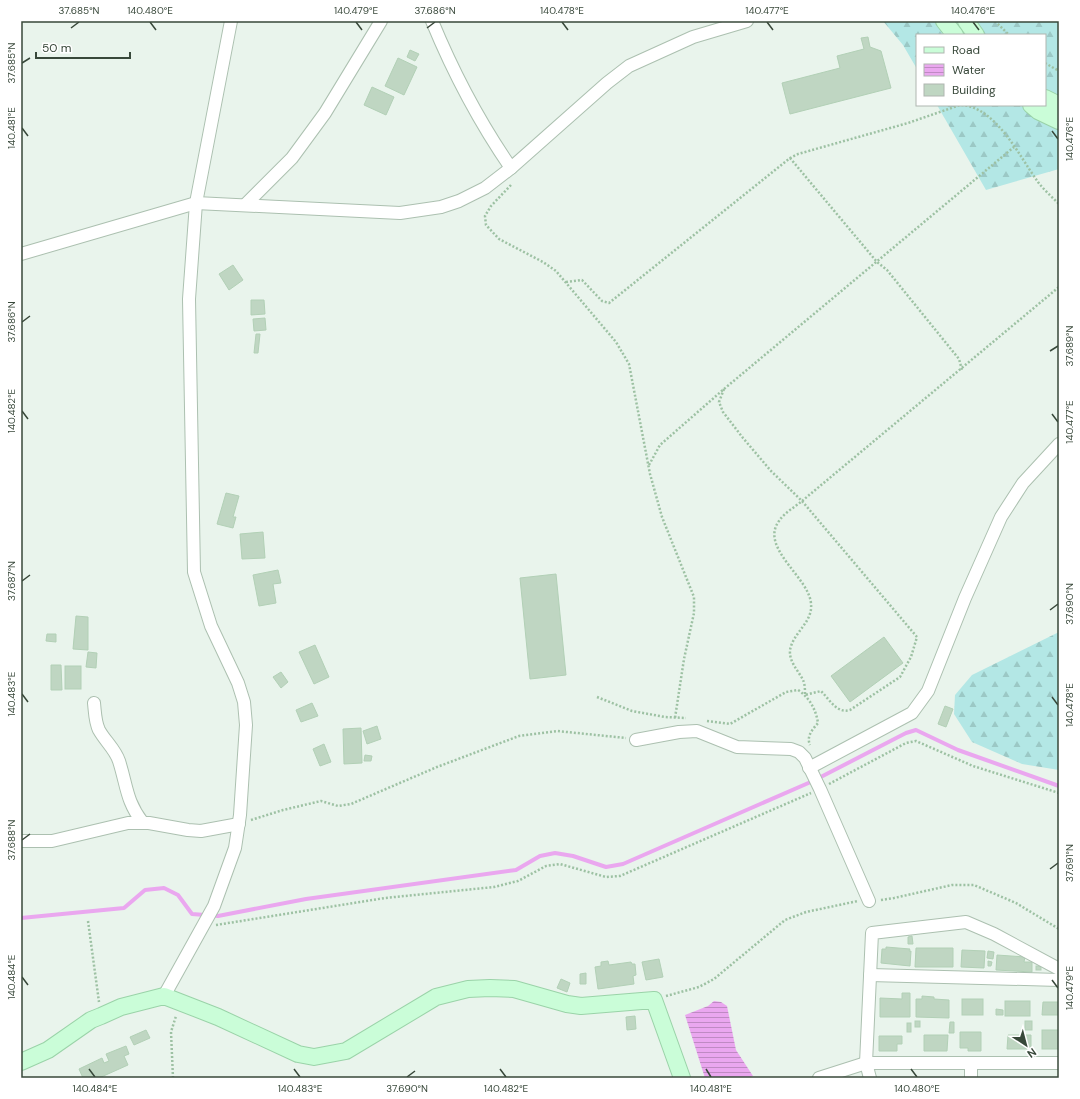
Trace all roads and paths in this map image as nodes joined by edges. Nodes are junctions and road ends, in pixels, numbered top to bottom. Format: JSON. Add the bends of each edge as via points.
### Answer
{"nodes":[{"id":1,"x":231,"y":21,"type":"edge"},
{"id":2,"x":380,"y":21,"type":"edge"},
{"id":3,"x":432,"y":21,"type":"edge"},
{"id":4,"x":747,"y":21,"type":"edge"},
{"id":5,"x":944,"y":21,"type":"edge"},
{"id":6,"x":966,"y":21,"type":"edge"},
{"id":7,"x":995,"y":21,"type":"edge"},
{"id":8,"x":954,"y":34,"type":"edge"},
{"id":9,"x":975,"y":34,"type":"edge"},
{"id":10,"x":1008,"y":34,"type":"edge"},
{"id":11,"x":1046,"y":64,"type":"edge"},
{"id":12,"x":1059,"y":71,"type":"edge"},
{"id":13,"x":1046,"y":98,"type":"edge"},
{"id":14,"x":1059,"y":105,"type":"edge"},
{"id":15,"x":1032,"y":106,"type":"edge"},
{"id":16,"x":1059,"y":121,"type":"edge"},
{"id":17,"x":1014,"y":147,"type":"junction"},
{"id":18,"x":790,"y":158,"type":"junction"},
{"id":19,"x":511,"y":168,"type":"junction"},
{"id":20,"x":516,"y":180,"type":"dead end"},
{"id":21,"x":196,"y":203,"type":"junction"},
{"id":22,"x":1059,"y":204,"type":"edge"},
{"id":23,"x":245,"y":205,"type":"junction"},
{"id":24,"x":21,"y":254,"type":"edge"},
{"id":25,"x":876,"y":262,"type":"junction"},
{"id":26,"x":566,"y":282,"type":"junction"},
{"id":27,"x":1059,"y":288,"type":"edge"},
{"id":28,"x":962,"y":370,"type":"junction"},
{"id":29,"x":724,"y":389,"type":"junction"},
{"id":30,"x":1058,"y":446,"type":"edge"},
{"id":31,"x":649,"y":466,"type":"junction"},
{"id":32,"x":802,"y":502,"type":"junction"},
{"id":33,"x":805,"y":695,"type":"junction"},
{"id":34,"x":597,"y":697,"type":"dead end"},
{"id":35,"x":94,"y":703,"type":"dead end"},
{"id":36,"x":675,"y":718,"type":"junction"},
{"id":37,"x":691,"y":719,"type":"dead end"},
{"id":38,"x":699,"y":720,"type":"dead end"},
{"id":39,"x":636,"y":740,"type":"joint"},
{"id":40,"x":814,"y":766,"type":"junction"},
{"id":41,"x":820,"y":789,"type":"junction"},
{"id":42,"x":1059,"y":793,"type":"edge"},
{"id":43,"x":143,"y":823,"type":"junction"},
{"id":44,"x":239,"y":824,"type":"junction"},
{"id":45,"x":21,"y":841,"type":"edge"},
{"id":46,"x":869,"y":900,"type":"junction"},
{"id":47,"x":88,"y":921,"type":"dead end"},
{"id":48,"x":201,"y":928,"type":"junction"},
{"id":49,"x":1059,"y":929,"type":"edge"},
{"id":50,"x":1059,"y":969,"type":"edge"},
{"id":51,"x":870,"y":975,"type":"junction"},
{"id":52,"x":1059,"y":980,"type":"edge"},
{"id":53,"x":164,"y":996,"type":"junction"},
{"id":54,"x":654,"y":1000,"type":"junction"},
{"id":55,"x":182,"y":1004,"type":"junction"},
{"id":56,"x":101,"y":1016,"type":"junction"},
{"id":57,"x":21,"y":1062,"type":"edge"},
{"id":58,"x":866,"y":1063,"type":"junction"},
{"id":59,"x":971,"y":1063,"type":"junction"},
{"id":60,"x":1059,"y":1063,"type":"edge"},
{"id":61,"x":173,"y":1078,"type":"edge"},
{"id":62,"x":682,"y":1078,"type":"edge"},
{"id":63,"x":819,"y":1078,"type":"edge"},
{"id":64,"x":870,"y":1078,"type":"edge"},
{"id":65,"x":971,"y":1078,"type":"edge"}],
"edges":[{"from":1,"to":21,"type":"street"},
{"from":2,"to":23,"type":"street","via":[[325,113],[292,158]]},
{"from":3,"to":19,"type":"street","via":[[464,89]]},
{"from":4,"to":19,"type":"street","via":[[693,37],[629,66]]},
{"from":5,"to":8,"type":"street"},
{"from":6,"to":9,"type":"street"},
{"from":7,"to":10,"type":"path"},
{"from":11,"to":12,"type":"path"},
{"from":13,"to":14,"type":"street"},
{"from":15,"to":16,"type":"street"},
{"from":17,"to":18,"type":"path","via":[[994,121],[984,113],[960,106]]},
{"from":17,"to":22,"type":"path","via":[[1038,181]]},
{"from":17,"to":25,"type":"path"},
{"from":18,"to":25,"type":"path"},
{"from":18,"to":26,"type":"path","via":[[609,303],[602,301],[582,280]]},
{"from":19,"to":23,"type":"street","via":[[485,188],[459,201],[441,207],[400,213]]},
{"from":20,"to":26,"type":"path","via":[[491,206],[485,216],[486,225],[499,238],[543,262]]},
{"from":21,"to":23,"type":"street"},
{"from":21,"to":24,"type":"street"},
{"from":21,"to":44,"type":"street","via":[[189,299],[194,572],[211,626],[238,683],[244,702],[246,725]]},
{"from":25,"to":28,"type":"path","via":[[887,270],[959,359]]},
{"from":25,"to":29,"type":"path"},
{"from":26,"to":31,"type":"path","via":[[616,342],[629,364]]},
{"from":27,"to":28,"type":"path"},
{"from":28,"to":32,"type":"path"},
{"from":29,"to":31,"type":"path","via":[[660,445]]},
{"from":29,"to":32,"type":"path","via":[[719,402],[723,412],[771,472]]},
{"from":30,"to":40,"type":"street","via":[[1023,484],[1001,517],[928,691],[918,707]]},
{"from":31,"to":36,"type":"path","via":[[662,517],[694,597],[694,613]]},
{"from":32,"to":33,"type":"path","via":[[779,520],[774,539],[811,602],[811,610],[805,624],[792,641],[790,651],[791,660],[803,681]]},
{"from":32,"to":33,"type":"path","via":[[917,637],[911,657],[900,677],[850,710],[844,712],[838,709],[821,691]]},
{"from":33,"to":38,"type":"path","via":[[798,690],[786,692],[730,724]]},
{"from":33,"to":40,"type":"path","via":[[817,715],[818,723],[811,732],[808,742]]},
{"from":34,"to":36,"type":"path","via":[[632,711]]},
{"from":35,"to":43,"type":"street","via":[[99,730],[114,749],[131,805]]},
{"from":36,"to":37,"type":"path"},
{"from":39,"to":40,"type":"street","via":[[679,732],[697,732],[737,747],[791,749],[799,752]]},
{"from":39,"to":44,"type":"path","via":[[557,731],[519,736],[437,767],[351,804],[338,806],[321,801]]},
{"from":40,"to":41,"type":"street"},
{"from":41,"to":42,"type":"path","via":[[906,743],[916,741],[973,766]]},
{"from":41,"to":46,"type":"street"},
{"from":41,"to":48,"type":"path","via":[[620,876],[606,878],[560,864],[546,866],[518,881],[494,887],[386,898]]},
{"from":43,"to":44,"type":"street","via":[[201,831]]},
{"from":43,"to":45,"type":"street","via":[[114,826],[52,841]]},
{"from":44,"to":48,"type":"street","via":[[226,877]]},
{"from":46,"to":49,"type":"path","via":[[894,898],[952,885],[974,886],[1016,904]]},
{"from":46,"to":54,"type":"path","via":[[806,912],[785,920],[714,979]]},
{"from":47,"to":56,"type":"path"},
{"from":48,"to":53,"type":"street"},
{"from":50,"to":51,"type":"street","via":[[966,922],[872,933]]},
{"from":51,"to":52,"type":"street"},
{"from":51,"to":58,"type":"street"},
{"from":53,"to":55,"type":"street"},
{"from":53,"to":56,"type":"street","via":[[121,1006]]},
{"from":54,"to":55,"type":"street","via":[[581,1006],[514,989],[468,989],[436,997],[346,1051],[314,1057],[298,1054],[218,1017]]},
{"from":54,"to":62,"type":"street"},
{"from":55,"to":61,"type":"path","via":[[171,1032]]},
{"from":56,"to":57,"type":"street","via":[[91,1020],[48,1050]]},
{"from":58,"to":59,"type":"street"},
{"from":58,"to":63,"type":"street"},
{"from":58,"to":64,"type":"street"},
{"from":59,"to":60,"type":"street"},
{"from":59,"to":65,"type":"street"}]}
